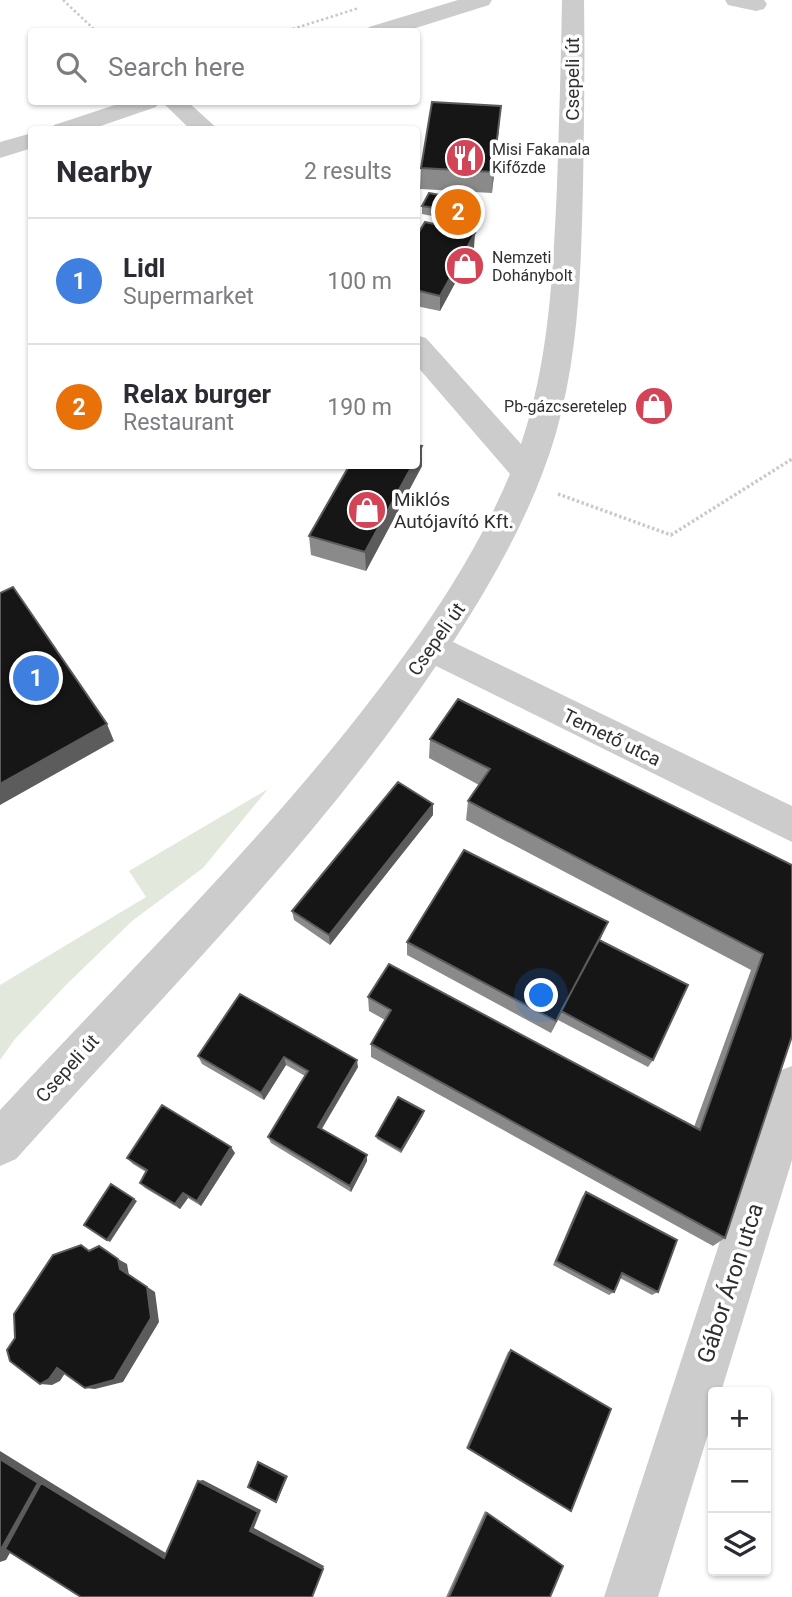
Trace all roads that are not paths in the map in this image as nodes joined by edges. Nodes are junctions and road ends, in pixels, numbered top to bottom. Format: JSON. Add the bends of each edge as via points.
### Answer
{"nodes":[{"id":1,"x":481,"y":0,"type":"edge"},
{"id":2,"x":573,"y":0,"type":"edge"},
{"id":3,"x":390,"y":28,"type":"edge"},
{"id":4,"x":138,"y":105,"type":"edge"},
{"id":5,"x":177,"y":105,"type":"edge"},
{"id":6,"x":75,"y":126,"type":"edge"},
{"id":7,"x":201,"y":126,"type":"edge"},
{"id":8,"x":28,"y":141,"type":"edge"},
{"id":9,"x":0,"y":150,"type":"edge"},
{"id":10,"x":420,"y":350,"type":"edge"},
{"id":11,"x":526,"y":471,"type":"junction"},
{"id":12,"x":432,"y":648,"type":"junction"},
{"id":13,"x":792,"y":825,"type":"edge"},
{"id":14,"x":792,"y":1088,"type":"edge"},
{"id":15,"x":0,"y":1143,"type":"edge"},
{"id":16,"x":631,"y":1597,"type":"edge"}],
"edges":[{"from":1,"to":3,"type":"street"},
{"from":2,"to":11,"type":"street","name":"Csepeli út","via":[[563,323],[547,407]]},
{"from":4,"to":6,"type":"street"},
{"from":5,"to":7,"type":"street"},
{"from":8,"to":9,"type":"street"},
{"from":10,"to":11,"type":"street"},
{"from":11,"to":12,"type":"street","name":"Csepeli út","via":[[484,565]]},
{"from":12,"to":13,"type":"street","name":"Temető utca"},
{"from":12,"to":15,"type":"street","name":"Csepeli út","via":[[360,745],[290,828]]},
{"from":14,"to":16,"type":"street","name":"Gábor Áron utca"}]}
